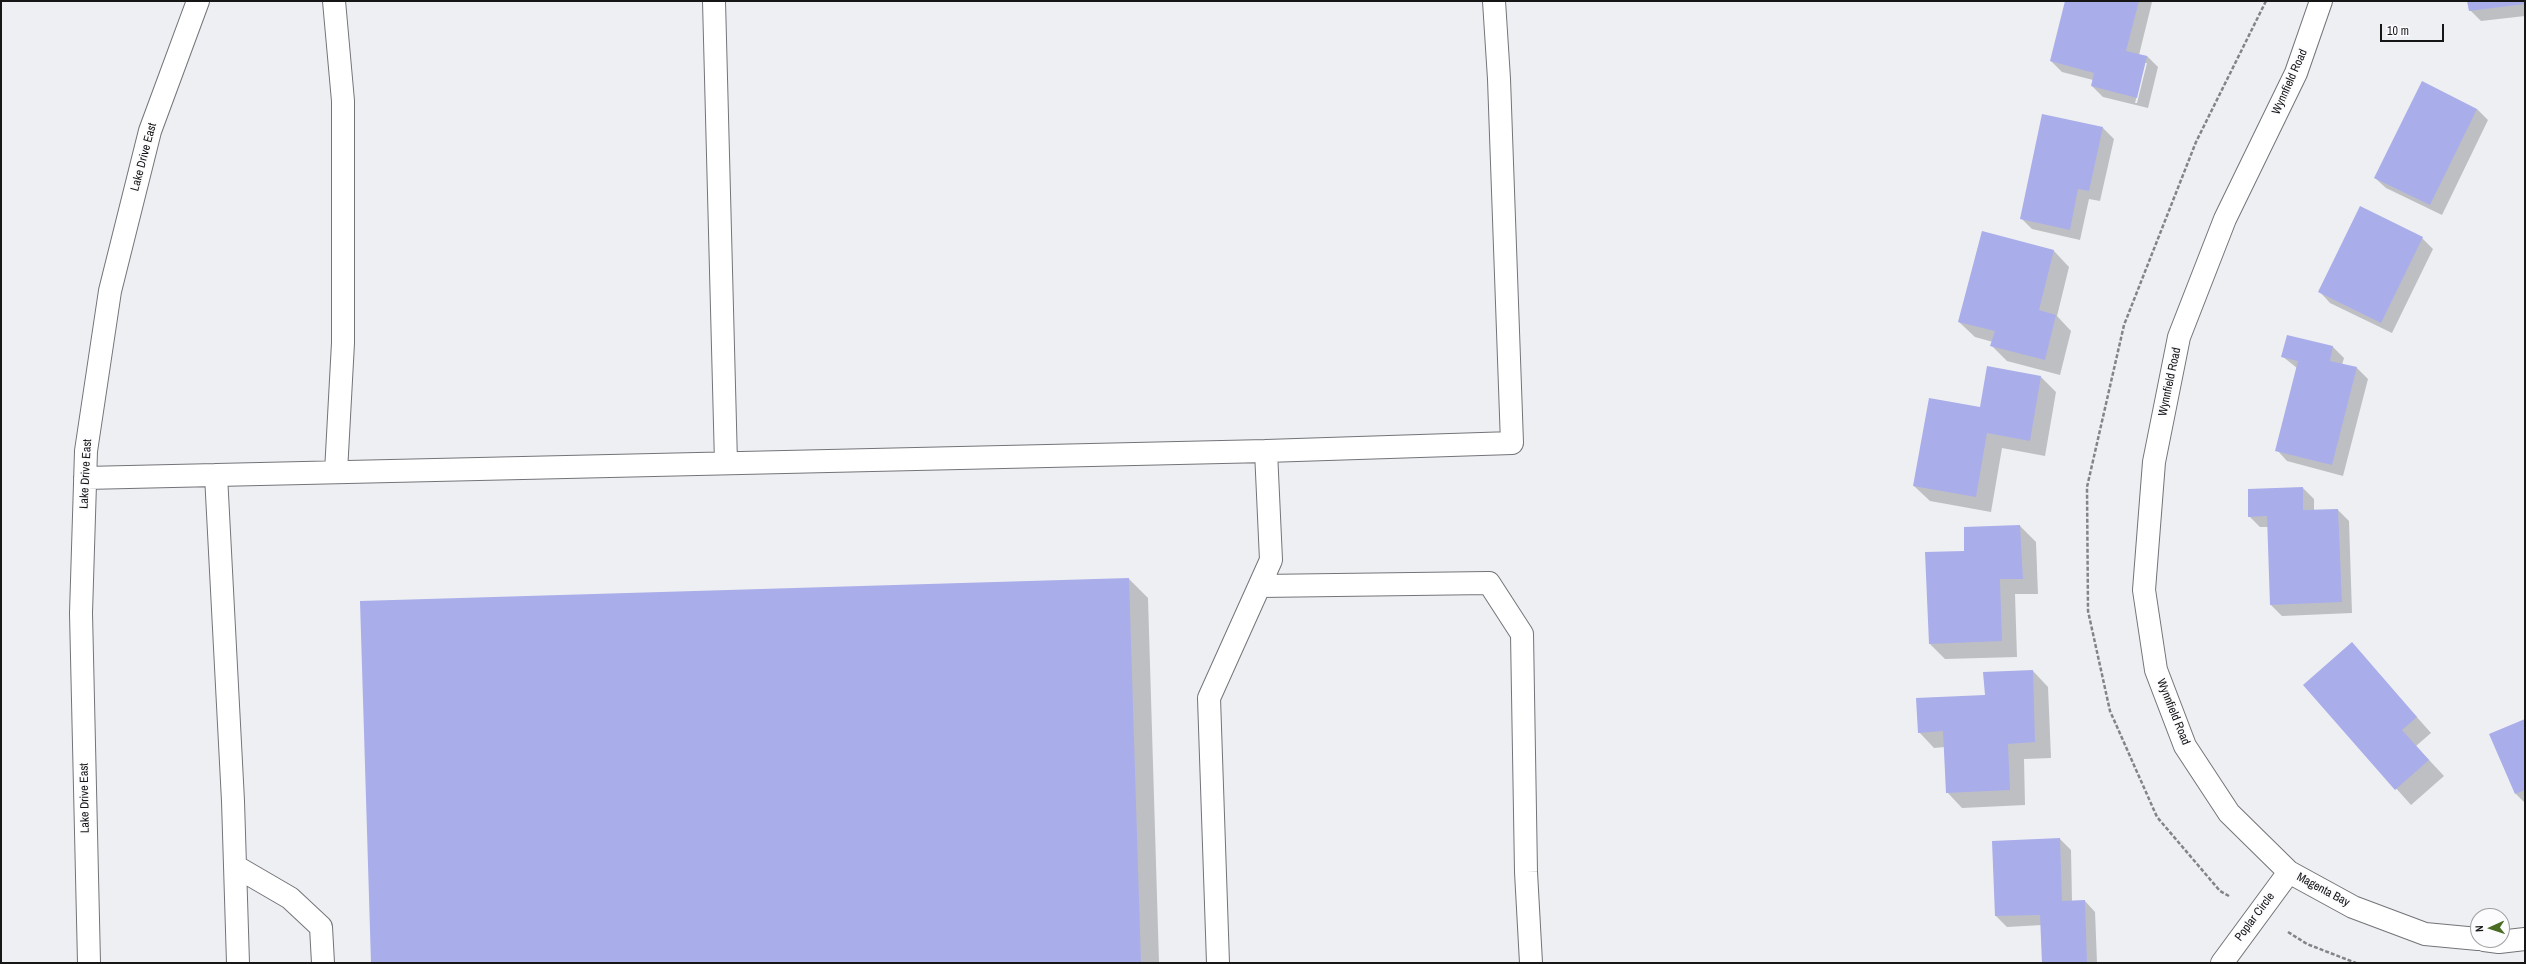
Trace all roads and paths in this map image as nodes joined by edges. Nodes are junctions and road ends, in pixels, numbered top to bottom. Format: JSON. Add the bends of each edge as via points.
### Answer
{"nodes":[{"id":1,"x":198,"y":1,"type":"edge"},
{"id":2,"x":334,"y":1,"type":"edge"},
{"id":3,"x":714,"y":1,"type":"edge"},
{"id":4,"x":1494,"y":1,"type":"edge"},
{"id":5,"x":2321,"y":1,"type":"edge"},
{"id":6,"x":1266,"y":451,"type":"junction"},
{"id":7,"x":726,"y":463,"type":"junction"},
{"id":8,"x":336,"y":472,"type":"junction"},
{"id":9,"x":216,"y":475,"type":"junction"},
{"id":10,"x":85,"y":478,"type":"junction"},
{"id":11,"x":1260,"y":586,"type":"junction"},
{"id":12,"x":2207,"y":779,"type":"joint"},
{"id":13,"x":235,"y":866,"type":"junction"},
{"id":14,"x":2289,"y":872,"type":"junction"},
{"id":15,"x":2470,"y":938,"type":"edge"},
{"id":16,"x":2525,"y":939,"type":"edge"},
{"id":17,"x":2510,"y":941,"type":"edge"},
{"id":18,"x":89,"y":963,"type":"edge"},
{"id":19,"x":238,"y":963,"type":"edge"},
{"id":20,"x":323,"y":963,"type":"edge"},
{"id":21,"x":1218,"y":963,"type":"edge"},
{"id":22,"x":1531,"y":963,"type":"edge"},
{"id":23,"x":2222,"y":963,"type":"edge"}],
"edges":[{"from":1,"to":10,"type":"street","name":"Lake Drive East","via":[[150,131],[110,291],[86,451]]},
{"from":2,"to":8,"type":"street","via":[[343,101],[343,343]]},
{"from":3,"to":7,"type":"street"},
{"from":4,"to":6,"type":"street","via":[[1512,443]]},
{"from":5,"to":12,"type":"street","name":"Wynnfield Road","via":[[2296,73],[2225,219],[2179,337],[2154,462],[2144,590],[2156,670],[2185,746]]},
{"from":6,"to":7,"type":"street"},
{"from":6,"to":11,"type":"street","via":[[1271,560]]},
{"from":7,"to":8,"type":"street"},
{"from":8,"to":9,"type":"street"},
{"from":9,"to":10,"type":"street"},
{"from":9,"to":13,"type":"street"},
{"from":10,"to":18,"type":"street","name":"Lake Drive East","via":[[81,613]]},
{"from":11,"to":21,"type":"street","via":[[1210,698]]},
{"from":11,"to":22,"type":"street","via":[[1489,583],[1522,634],[1526,872]]},
{"from":12,"to":14,"type":"street","name":"Magenta Bay","via":[[2229,813]]},
{"from":13,"to":19,"type":"street"},
{"from":13,"to":20,"type":"street","via":[[290,898],[321,927]]},
{"from":14,"to":15,"type":"street","name":"Magenta Bay","via":[[2353,907],[2425,934]]},
{"from":14,"to":23,"type":"street","name":"Poplar Circle"},
{"from":16,"to":17,"type":"street"}]}
